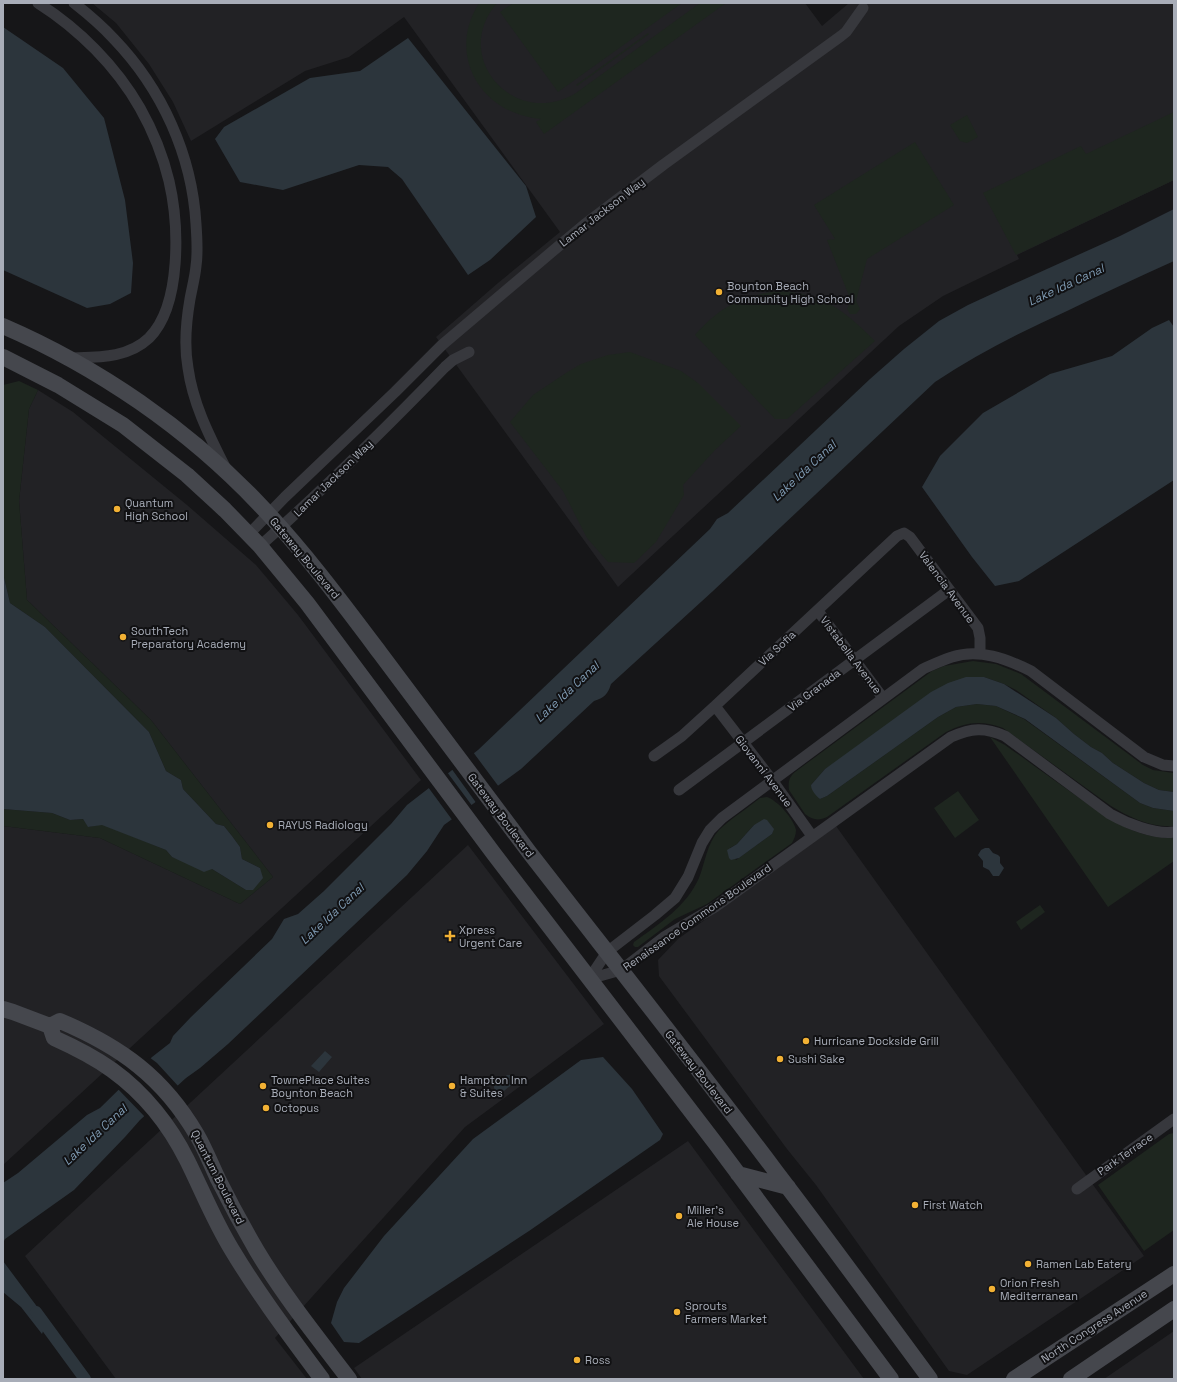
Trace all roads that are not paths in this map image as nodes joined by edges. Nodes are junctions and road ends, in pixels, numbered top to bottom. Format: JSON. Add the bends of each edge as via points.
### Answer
{"nodes":[{"id":1,"x":38,"y":3,"type":"edge"},
{"id":2,"x":74,"y":3,"type":"edge"},
{"id":3,"x":863,"y":8,"type":"dead end"},
{"id":4,"x":3,"y":326,"type":"edge"},
{"id":5,"x":469,"y":352,"type":"dead end"},
{"id":6,"x":3,"y":357,"type":"edge"},
{"id":7,"x":67,"y":358,"type":"junction"},
{"id":8,"x":373,"y":413,"type":"junction"},
{"id":9,"x":387,"y":426,"type":"junction"},
{"id":10,"x":229,"y":475,"type":"junction"},
{"id":11,"x":268,"y":514,"type":"junction"},
{"id":12,"x":281,"y":527,"type":"junction"},
{"id":13,"x":249,"y":534,"type":"junction"},
{"id":14,"x":897,"y":536,"type":"joint"},
{"id":15,"x":260,"y":546,"type":"junction"},
{"id":16,"x":949,"y":590,"type":"junction"},
{"id":17,"x":818,"y":611,"type":"junction"},
{"id":18,"x":980,"y":654,"type":"junction"},
{"id":19,"x":855,"y":660,"type":"junction"},
{"id":20,"x":883,"y":698,"type":"junction"},
{"id":21,"x":715,"y":706,"type":"junction"},
{"id":22,"x":743,"y":743,"type":"junction"},
{"id":23,"x":654,"y":756,"type":"dead end"},
{"id":24,"x":1174,"y":766,"type":"edge"},
{"id":25,"x":772,"y":780,"type":"junction"},
{"id":26,"x":679,"y":790,"type":"dead end"},
{"id":27,"x":1174,"y":832,"type":"edge"},
{"id":28,"x":812,"y":836,"type":"junction"},
{"id":29,"x":607,"y":952,"type":"junction"},
{"id":30,"x":621,"y":970,"type":"junction"},
{"id":31,"x":589,"y":979,"type":"junction"},
{"id":32,"x":3,"y":1009,"type":"edge"},
{"id":33,"x":50,"y":1026,"type":"junction"},
{"id":34,"x":1174,"y":1119,"type":"edge"},
{"id":35,"x":738,"y":1174,"type":"junction"},
{"id":36,"x":788,"y":1187,"type":"junction"},
{"id":37,"x":1076,"y":1188,"type":"dead end"},
{"id":38,"x":1174,"y":1274,"type":"edge"},
{"id":39,"x":1174,"y":1309,"type":"edge"},
{"id":40,"x":322,"y":1379,"type":"edge"},
{"id":41,"x":349,"y":1379,"type":"edge"},
{"id":42,"x":891,"y":1379,"type":"edge"},
{"id":43,"x":930,"y":1379,"type":"edge"},
{"id":44,"x":1014,"y":1379,"type":"edge"},
{"id":45,"x":1071,"y":1379,"type":"edge"}],
"edges":[{"from":1,"to":7,"type":"street","via":[[94,48],[128,89],[153,132],[164,162],[173,203],[175,268],[168,307],[159,326],[148,338],[129,351],[113,356]]},
{"from":2,"to":10,"type":"street","via":[[115,39],[134,62],[167,115],[185,159],[192,186],[197,238],[196,266],[186,336],[188,369],[198,410]]},
{"from":3,"to":8,"type":"street","name":"Lamar Jackson Way","via":[[846,32],[584,225],[442,345]]},
{"from":4,"to":7,"type":"main road","name":"Gateway Boulevard"},
{"from":5,"to":9,"type":"street","name":"Lamar Jackson Way","via":[[445,367]]},
{"from":6,"to":13,"type":"main road","via":[[58,385],[123,425],[187,475]]},
{"from":7,"to":10,"type":"main road","name":"Gateway Boulevard","via":[[150,410]]},
{"from":8,"to":9,"type":"street"},
{"from":8,"to":11,"type":"street","name":"Lamar Jackson Way"},
{"from":9,"to":12,"type":"street","name":"Lamar Jackson Way"},
{"from":10,"to":11,"type":"main road","name":"Gateway Boulevard"},
{"from":11,"to":12,"type":"main road","name":"Gateway Boulevard"},
{"from":11,"to":13,"type":"street","name":"Lamar Jackson Way"},
{"from":12,"to":15,"type":"street","name":"Lamar Jackson Way"},
{"from":12,"to":29,"type":"main road","name":"Gateway Boulevard","via":[[310,561],[488,799]]},
{"from":13,"to":15,"type":"main road"},
{"from":14,"to":16,"type":"street","name":"Valencia Avenue","via":[[904,533],[910,537]]},
{"from":14,"to":17,"type":"street","name":"Via Sofia"},
{"from":15,"to":31,"type":"main road","via":[[307,603]]},
{"from":16,"to":18,"type":"street","name":"Valencia Avenue","via":[[978,628]]},
{"from":16,"to":19,"type":"street","name":"Via Granada"},
{"from":17,"to":19,"type":"street","name":"Vistabella Avenue"},
{"from":17,"to":21,"type":"street","name":"Via Sofia"},
{"from":18,"to":20,"type":"street","via":[[953,656],[923,669]]},
{"from":18,"to":24,"type":"street","via":[[1011,661],[1031,671],[1144,757],[1163,766]]},
{"from":19,"to":20,"type":"street","name":"Vistabella Avenue"},
{"from":19,"to":22,"type":"street","name":"Via Granada"},
{"from":20,"to":25,"type":"street"},
{"from":21,"to":22,"type":"street","name":"Giovanni Avenue"},
{"from":21,"to":23,"type":"street","name":"Via Sofia","via":[[682,736]]},
{"from":22,"to":25,"type":"street","name":"Giovanni Avenue"},
{"from":22,"to":26,"type":"street","name":"Via Granada"},
{"from":25,"to":28,"type":"street","name":"Giovanni Avenue"},
{"from":25,"to":29,"type":"street","via":[[710,830],[675,898]]},
{"from":27,"to":28,"type":"street","name":"Renaissance Commons Boulevard","via":[[1146,829],[1110,814],[1005,736],[976,729],[951,737]]},
{"from":28,"to":30,"type":"street","name":"Renaissance Commons Boulevard","via":[[715,908],[664,937]]},
{"from":29,"to":30,"type":"main road","name":"Gateway Boulevard"},
{"from":29,"to":31,"type":"street"},
{"from":30,"to":31,"type":"street","name":"Renaissance Commons Boulevard"},
{"from":30,"to":36,"type":"main road","name":"Gateway Boulevard"},
{"from":31,"to":35,"type":"main road"},
{"from":32,"to":33,"type":"main road","name":"Quantum Boulevard"},
{"from":33,"to":40,"type":"main road","name":"Quantum Boulevard","via":[[54,1038],[113,1070],[163,1121],[187,1160],[212,1214],[239,1262]]},
{"from":33,"to":41,"type":"main road","name":"Quantum Boulevard","via":[[60,1021],[87,1032],[127,1056],[157,1082],[198,1136],[229,1201],[270,1272]]},
{"from":34,"to":37,"type":"street","name":"Park Terrace"},
{"from":35,"to":36,"type":"main road"},
{"from":35,"to":42,"type":"main road"},
{"from":36,"to":43,"type":"main road","name":"Gateway Boulevard"},
{"from":38,"to":44,"type":"main road","name":"North Congress Avenue"},
{"from":39,"to":45,"type":"main road"}]}
